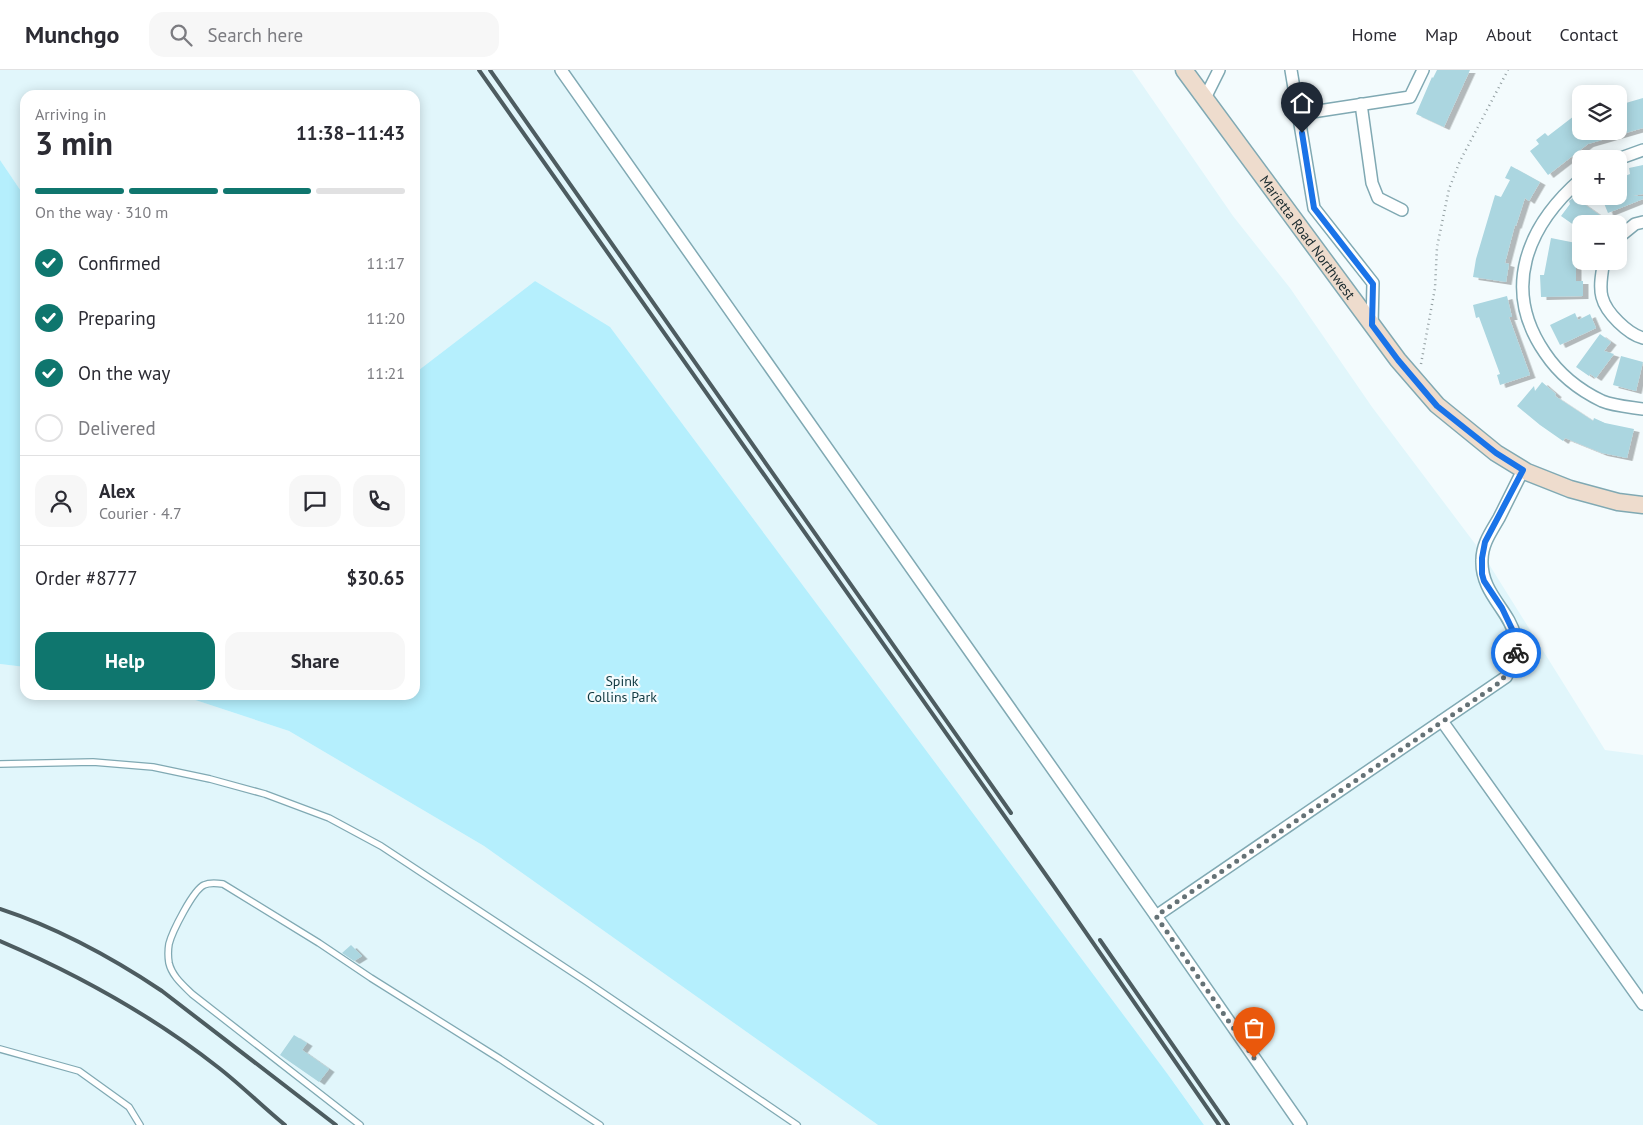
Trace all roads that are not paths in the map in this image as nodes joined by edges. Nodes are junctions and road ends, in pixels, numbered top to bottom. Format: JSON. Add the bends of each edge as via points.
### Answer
{"nodes":[{"id":1,"x":561,"y":70,"type":"edge"},
{"id":2,"x":1184,"y":70,"type":"edge"},
{"id":3,"x":1219,"y":70,"type":"edge"},
{"id":4,"x":1291,"y":70,"type":"edge"},
{"id":5,"x":1423,"y":70,"type":"edge"},
{"id":6,"x":1205,"y":98,"type":"junction"},
{"id":7,"x":1361,"y":104,"type":"junction"},
{"id":8,"x":1298,"y":114,"type":"junction"},
{"id":9,"x":1643,"y":150,"type":"edge"},
{"id":10,"x":1627,"y":156,"type":"edge"},
{"id":11,"x":1572,"y":188,"type":"edge"},
{"id":12,"x":1402,"y":210,"type":"dead end"},
{"id":13,"x":1643,"y":222,"type":"edge"},
{"id":14,"x":1627,"y":230,"type":"edge"},
{"id":15,"x":1602,"y":270,"type":"edge"},
{"id":16,"x":1372,"y":325,"type":"junction"},
{"id":17,"x":1643,"y":338,"type":"edge"},
{"id":18,"x":1643,"y":409,"type":"edge"},
{"id":19,"x":1523,"y":470,"type":"junction"},
{"id":20,"x":1643,"y":505,"type":"edge"},
{"id":21,"x":1442,"y":721,"type":"junction"},
{"id":22,"x":0,"y":764,"type":"edge"},
{"id":23,"x":1156,"y":916,"type":"junction"},
{"id":24,"x":1643,"y":1004,"type":"edge"},
{"id":25,"x":0,"y":1049,"type":"edge"},
{"id":26,"x":140,"y":1125,"type":"edge"},
{"id":27,"x":360,"y":1125,"type":"edge"},
{"id":28,"x":600,"y":1125,"type":"edge"},
{"id":29,"x":798,"y":1125,"type":"edge"},
{"id":30,"x":1300,"y":1125,"type":"edge"}],
"edges":[{"from":1,"to":23,"type":"street"},
{"from":2,"to":6,"type":"main road","name":"Marietta Road Northwest"},
{"from":3,"to":6,"type":"street"},
{"from":4,"to":8,"type":"street"},
{"from":5,"to":7,"type":"street","via":[[1410,97]]},
{"from":6,"to":16,"type":"main road","name":"Marietta Road Northwest"},
{"from":7,"to":8,"type":"street"},
{"from":7,"to":12,"type":"street","via":[[1372,183],[1378,198]]},
{"from":8,"to":16,"type":"street","via":[[1314,208],[1373,284]]},
{"from":9,"to":10,"type":"street"},
{"from":11,"to":18,"type":"street","via":[[1547,214],[1534,236],[1525,262],[1524,312],[1534,338],[1565,377],[1604,402]]},
{"from":13,"to":14,"type":"street"},
{"from":15,"to":17,"type":"street","via":[[1602,297],[1622,326]]},
{"from":16,"to":19,"type":"main road","name":"Marietta Road Northwest","via":[[1437,406]]},
{"from":19,"to":20,"type":"main road","name":"Marietta Road Northwest","via":[[1570,490]]},
{"from":19,"to":21,"type":"street","via":[[1485,542],[1482,558],[1484,581],[1502,608],[1516,641],[1512,666],[1506,677],[1495,686]]},
{"from":21,"to":23,"type":"street"},
{"from":21,"to":24,"type":"street"},
{"from":22,"to":29,"type":"lane","via":[[93,762],[153,767],[265,794],[328,818],[381,846]]},
{"from":23,"to":30,"type":"street"},
{"from":25,"to":26,"type":"lane","via":[[79,1071],[130,1107]]},
{"from":27,"to":28,"type":"lane","via":[[198,999],[177,979],[170,966],[169,944],[192,899],[203,885],[223,884]]}]}
